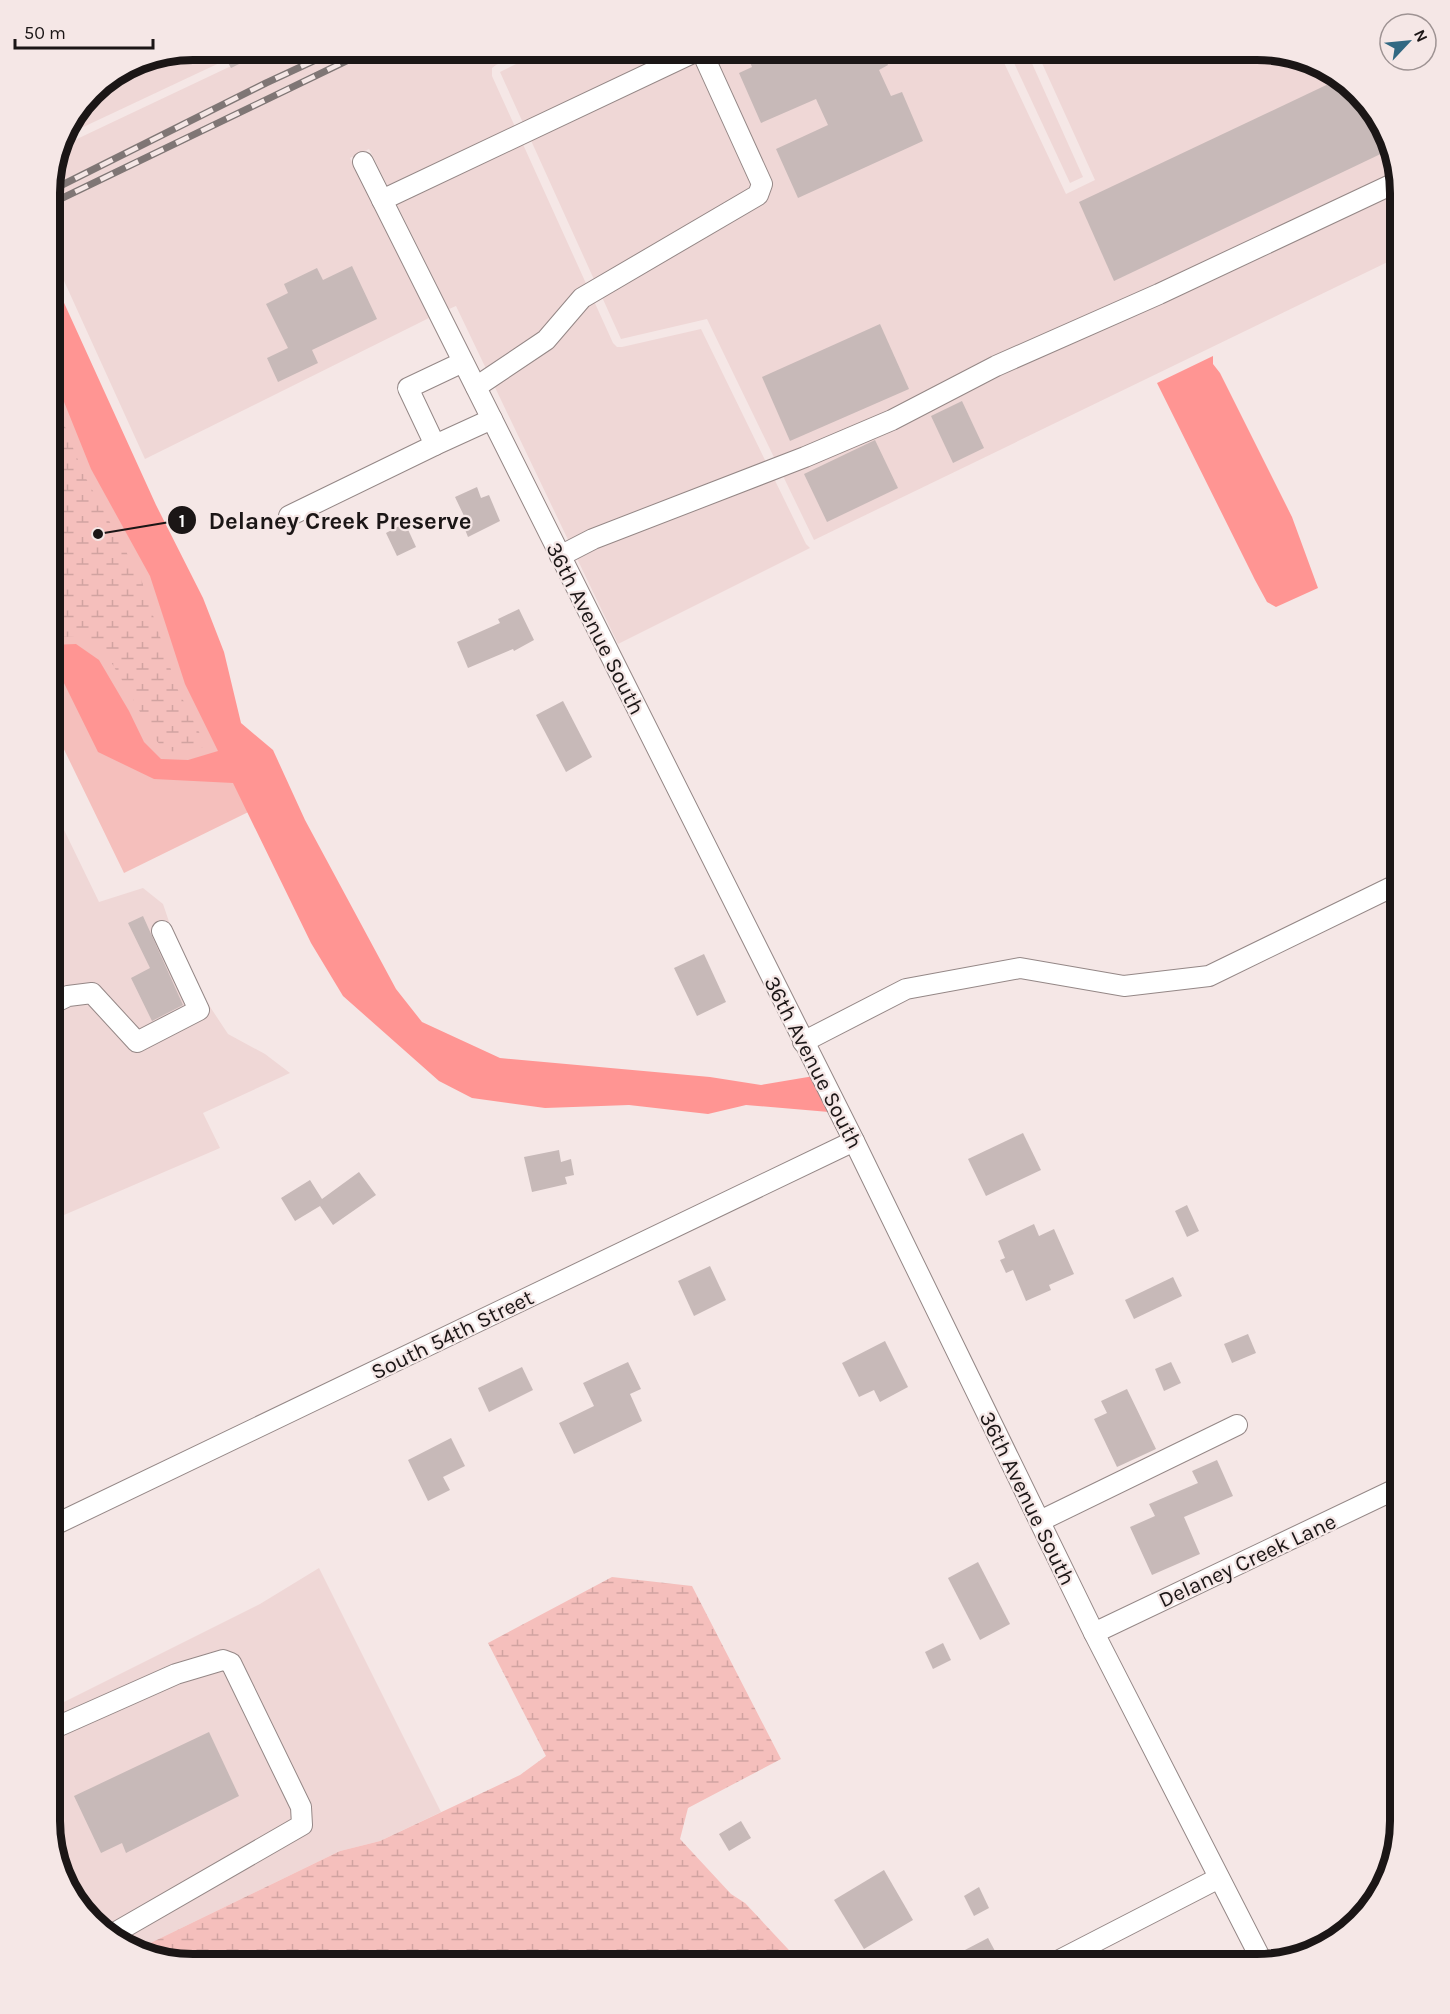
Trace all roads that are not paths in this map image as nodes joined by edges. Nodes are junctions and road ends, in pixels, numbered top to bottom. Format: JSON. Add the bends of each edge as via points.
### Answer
{"nodes":[{"id":1,"x":679,"y":60,"type":"edge"},
{"id":2,"x":705,"y":60,"type":"edge"},
{"id":3,"x":363,"y":162,"type":"dead end"},
{"id":4,"x":1390,"y":186,"type":"edge"},
{"id":5,"x":382,"y":200,"type":"junction"},
{"id":6,"x":463,"y":362,"type":"junction"},
{"id":7,"x":476,"y":387,"type":"junction"},
{"id":8,"x":492,"y":419,"type":"junction"},
{"id":9,"x":435,"y":445,"type":"junction"},
{"id":10,"x":289,"y":516,"type":"dead end"},
{"id":11,"x":560,"y":556,"type":"junction"},
{"id":12,"x":1390,"y":888,"type":"edge"},
{"id":13,"x":162,"y":931,"type":"dead end"},
{"id":14,"x":60,"y":1000,"type":"edge"},
{"id":15,"x":803,"y":1042,"type":"junction"},
{"id":16,"x":854,"y":1141,"type":"junction"},
{"id":17,"x":1237,"y":1425,"type":"dead end"},
{"id":18,"x":1390,"y":1492,"type":"edge"},
{"id":19,"x":1040,"y":1521,"type":"junction"},
{"id":20,"x":60,"y":1522,"type":"edge"},
{"id":21,"x":1094,"y":1633,"type":"junction"},
{"id":22,"x":60,"y":1726,"type":"edge"},
{"id":23,"x":1219,"y":1878,"type":"junction"},
{"id":24,"x":118,"y":1931,"type":"edge"},
{"id":25,"x":1071,"y":1954,"type":"edge"},
{"id":26,"x":1258,"y":1954,"type":"edge"}],
"edges":[{"from":1,"to":5,"type":"street"},
{"from":2,"to":7,"type":"street","via":[[762,184],[758,195],[582,298],[546,340]]},
{"from":3,"to":5,"type":"street","name":"36th Avenue South"},
{"from":4,"to":11,"type":"street","via":[[996,366],[891,420],[593,539]]},
{"from":5,"to":6,"type":"street","name":"36th Avenue South"},
{"from":6,"to":7,"type":"street","name":"36th Avenue South"},
{"from":6,"to":9,"type":"street","via":[[408,388]]},
{"from":7,"to":8,"type":"street","name":"36th Avenue South"},
{"from":8,"to":9,"type":"street"},
{"from":8,"to":11,"type":"street","name":"36th Avenue South"},
{"from":9,"to":10,"type":"street"},
{"from":11,"to":15,"type":"street","name":"36th Avenue South"},
{"from":12,"to":15,"type":"street","via":[[1209,976],[1124,986],[1020,968],[906,989]]},
{"from":13,"to":14,"type":"street","via":[[199,1010],[137,1042],[92,993]]},
{"from":15,"to":16,"type":"street","name":"36th Avenue South"},
{"from":16,"to":19,"type":"street","name":"36th Avenue South"},
{"from":16,"to":20,"type":"street","name":"South 54th Street"},
{"from":17,"to":19,"type":"street"},
{"from":18,"to":21,"type":"street","name":"Delaney Creek Lane"},
{"from":19,"to":21,"type":"street","name":"36th Avenue South"},
{"from":21,"to":23,"type":"street","name":"36th Avenue South"},
{"from":22,"to":24,"type":"street","via":[[176,1674],[223,1660],[231,1663],[301,1807],[302,1825]]},
{"from":23,"to":25,"type":"street"},
{"from":23,"to":26,"type":"street","name":"36th Avenue South"}]}
